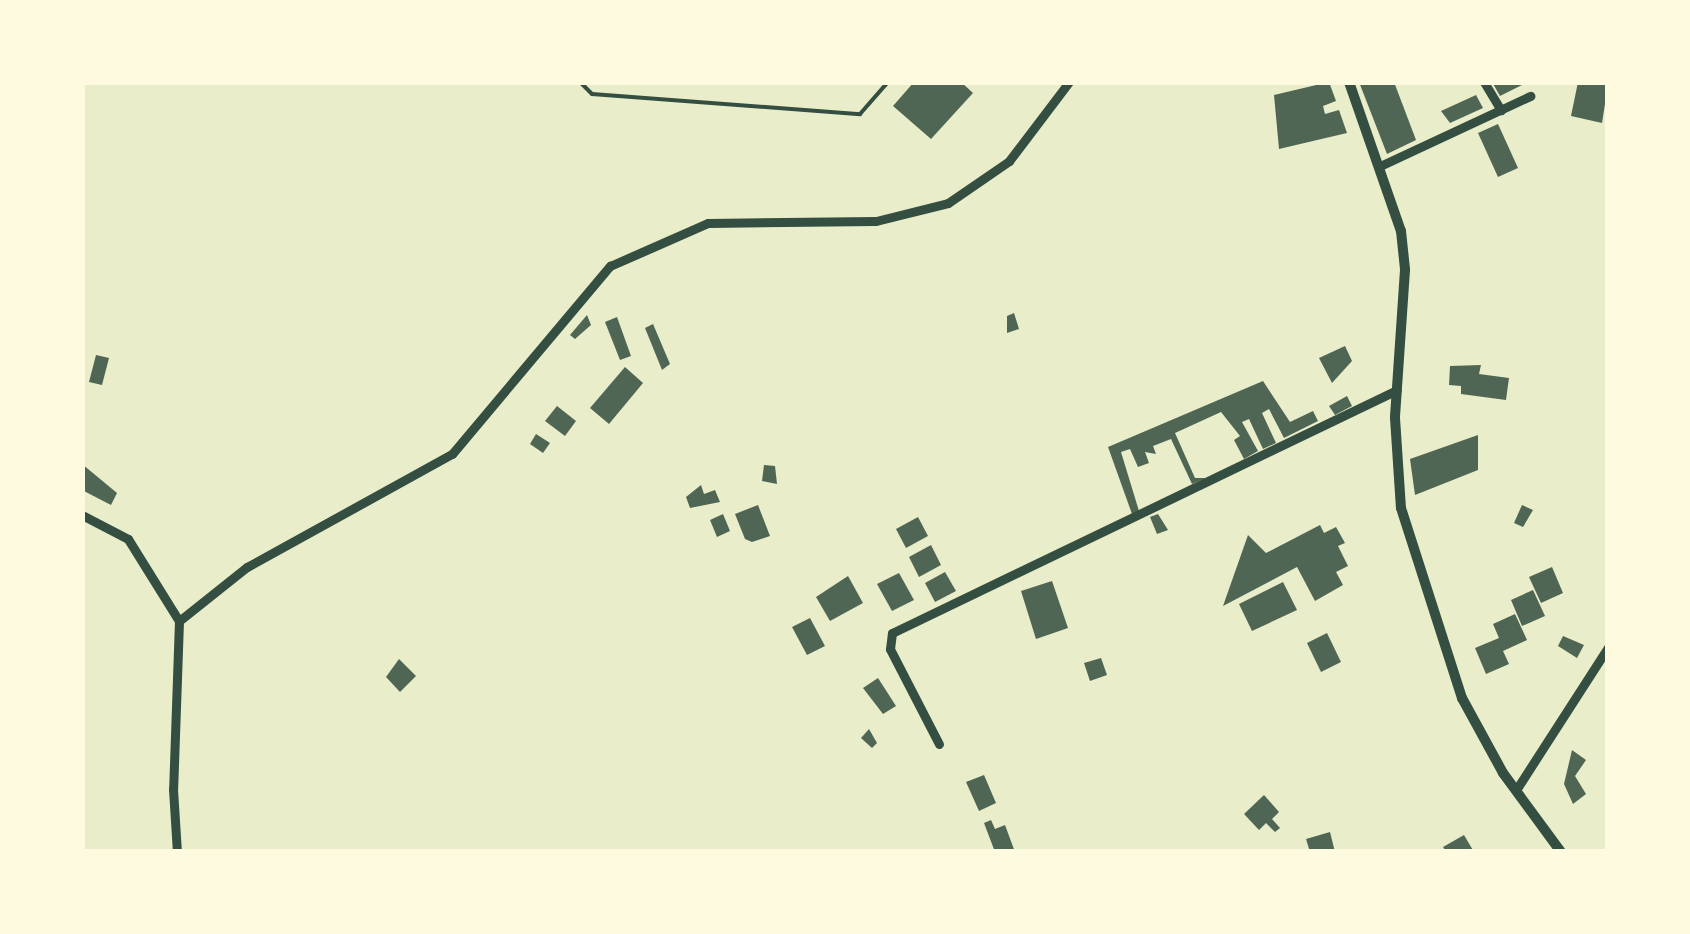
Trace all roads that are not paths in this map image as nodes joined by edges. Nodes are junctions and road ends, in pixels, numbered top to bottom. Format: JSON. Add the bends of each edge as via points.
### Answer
{"nodes":[{"id":1,"x":580,"y":82,"type":"edge"},
{"id":2,"x":888,"y":82,"type":"edge"},
{"id":3,"x":1069,"y":82,"type":"edge"},
{"id":4,"x":1349,"y":82,"type":"edge"},
{"id":5,"x":1484,"y":82,"type":"edge"},
{"id":6,"x":1530,"y":96,"type":"dead end"},
{"id":7,"x":1501,"y":110,"type":"junction"},
{"id":8,"x":1380,"y":166,"type":"junction"},
{"id":9,"x":1397,"y":390,"type":"junction"},
{"id":10,"x":82,"y":515,"type":"edge"},
{"id":11,"x":179,"y":621,"type":"junction"},
{"id":12,"x":1608,"y":648,"type":"edge"},
{"id":13,"x":939,"y":744,"type":"dead end"},
{"id":14,"x":1516,"y":790,"type":"junction"},
{"id":15,"x":178,"y":852,"type":"edge"},
{"id":16,"x":1561,"y":852,"type":"edge"}],
"edges":[{"from":1,"to":2,"type":"lane","via":[[592,94],[860,114]]},
{"from":3,"to":11,"type":"street","via":[[1009,161],[948,203],[876,221],[708,223],[610,266],[452,454],[248,567]]},
{"from":4,"to":8,"type":"street"},
{"from":5,"to":7,"type":"street"},
{"from":6,"to":7,"type":"street"},
{"from":7,"to":8,"type":"street"},
{"from":8,"to":9,"type":"street","via":[[1405,270]]},
{"from":9,"to":13,"type":"street","via":[[892,633],[890,649]]},
{"from":9,"to":14,"type":"street","via":[[1401,508],[1462,698]]},
{"from":10,"to":11,"type":"street","via":[[128,539]]},
{"from":11,"to":15,"type":"street","via":[[173,788]]},
{"from":12,"to":14,"type":"street"},
{"from":14,"to":16,"type":"street"}]}
